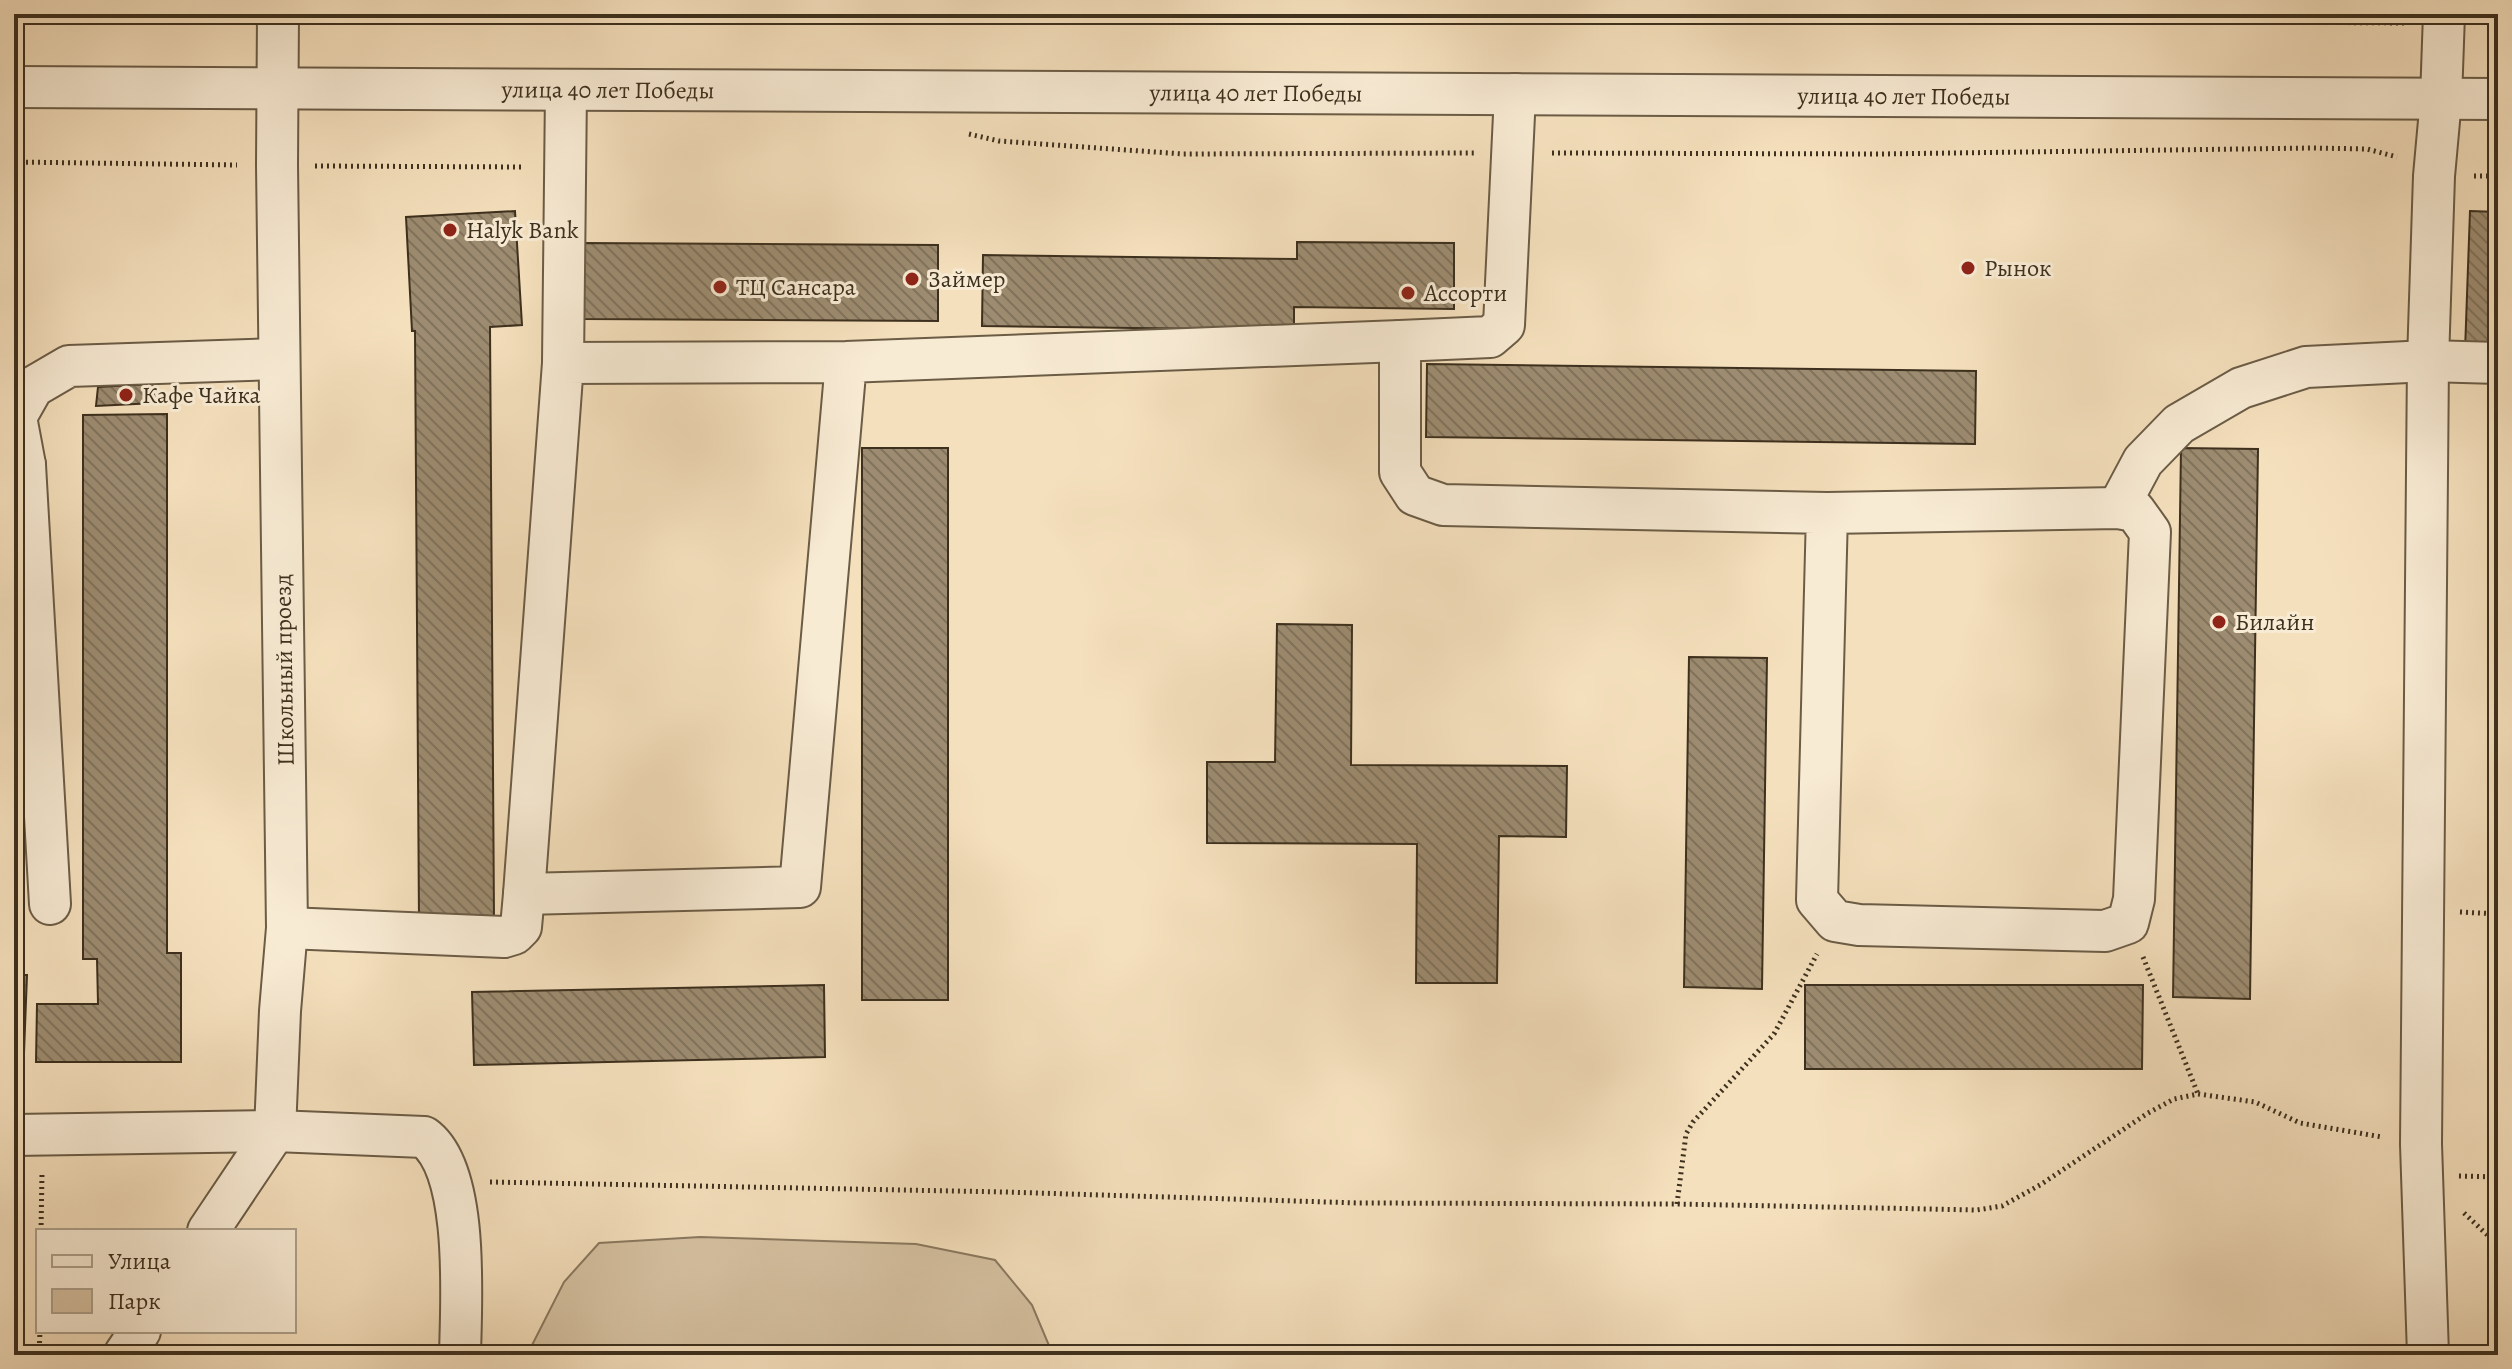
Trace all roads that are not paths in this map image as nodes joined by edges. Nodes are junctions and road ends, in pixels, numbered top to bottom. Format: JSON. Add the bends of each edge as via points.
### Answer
{"nodes":[{"id":1,"x":278,"y":14,"type":"edge"},
{"id":2,"x":2444,"y":19,"type":"edge"},
{"id":3,"x":14,"y":87,"type":"edge"},
{"id":4,"x":276,"y":88,"type":"junction"},
{"id":5,"x":566,"y":90,"type":"junction"},
{"id":6,"x":1515,"y":94,"type":"junction"},
{"id":7,"x":2441,"y":99,"type":"junction"},
{"id":8,"x":2498,"y":99,"type":"edge"},
{"id":9,"x":1400,"y":341,"type":"junction"},
{"id":10,"x":279,"y":359,"type":"junction"},
{"id":11,"x":2428,"y":361,"type":"junction"},
{"id":12,"x":846,"y":362,"type":"junction"},
{"id":13,"x":563,"y":363,"type":"junction"},
{"id":14,"x":2498,"y":363,"type":"edge"},
{"id":15,"x":20,"y":466,"type":"edge"},
{"id":16,"x":2118,"y":508,"type":"junction"},
{"id":17,"x":1827,"y":513,"type":"junction"},
{"id":18,"x":524,"y":894,"type":"junction"},
{"id":19,"x":50,"y":904,"type":"dead end"},
{"id":20,"x":287,"y":928,"type":"junction"},
{"id":21,"x":275,"y":1131,"type":"junction"},
{"id":22,"x":14,"y":1135,"type":"edge"},
{"id":23,"x":209,"y":1229,"type":"edge"},
{"id":24,"x":139,"y":1333,"type":"edge"},
{"id":25,"x":124,"y":1355,"type":"edge"},
{"id":26,"x":460,"y":1355,"type":"edge"},
{"id":27,"x":2428,"y":1355,"type":"edge"}],
"edges":[{"from":1,"to":4,"type":"street","name":"Школьный проезд"},
{"from":2,"to":7,"type":"street"},
{"from":3,"to":4,"type":"street","name":"улица 40 лет Победы"},
{"from":4,"to":5,"type":"street","name":"улица 40 лет Победы"},
{"from":4,"to":10,"type":"street","name":"Школьный проезд"},
{"from":5,"to":6,"type":"street","name":"улица 40 лет Победы"},
{"from":5,"to":13,"type":"street"},
{"from":6,"to":7,"type":"street","name":"улица 40 лет Победы"},
{"from":6,"to":9,"type":"street","via":[[1504,325],[1490,337]]},
{"from":7,"to":8,"type":"street","name":"улица 40 лет Победы"},
{"from":7,"to":11,"type":"street"},
{"from":9,"to":12,"type":"street"},
{"from":9,"to":17,"type":"street","via":[[1400,472],[1415,495],[1443,505]]},
{"from":10,"to":15,"type":"street","via":[[69,366],[33,387],[16,417]]},
{"from":10,"to":20,"type":"street","name":"Школьный проезд"},
{"from":11,"to":14,"type":"street"},
{"from":11,"to":16,"type":"street","via":[[2306,367],[2241,388],[2179,424],[2143,461]]},
{"from":11,"to":27,"type":"street","via":[[2421,1144]]},
{"from":12,"to":13,"type":"street"},
{"from":12,"to":18,"type":"street","via":[[800,887]]},
{"from":13,"to":18,"type":"street"},
{"from":15,"to":19,"type":"street"},
{"from":16,"to":17,"type":"street"},
{"from":16,"to":17,"type":"street","via":[[2135,511],[2150,532],[2134,899],[2128,923],[2105,931],[1859,925],[1835,921],[1817,900]]},
{"from":18,"to":20,"type":"street","via":[[521,927],[504,937]]},
{"from":20,"to":21,"type":"street","name":"Школьный проезд"},
{"from":21,"to":22,"type":"street"},
{"from":21,"to":23,"type":"street"},
{"from":21,"to":26,"type":"street","via":[[424,1137],[435,1145],[451,1182],[462,1256]]},
{"from":24,"to":25,"type":"street"}]}
